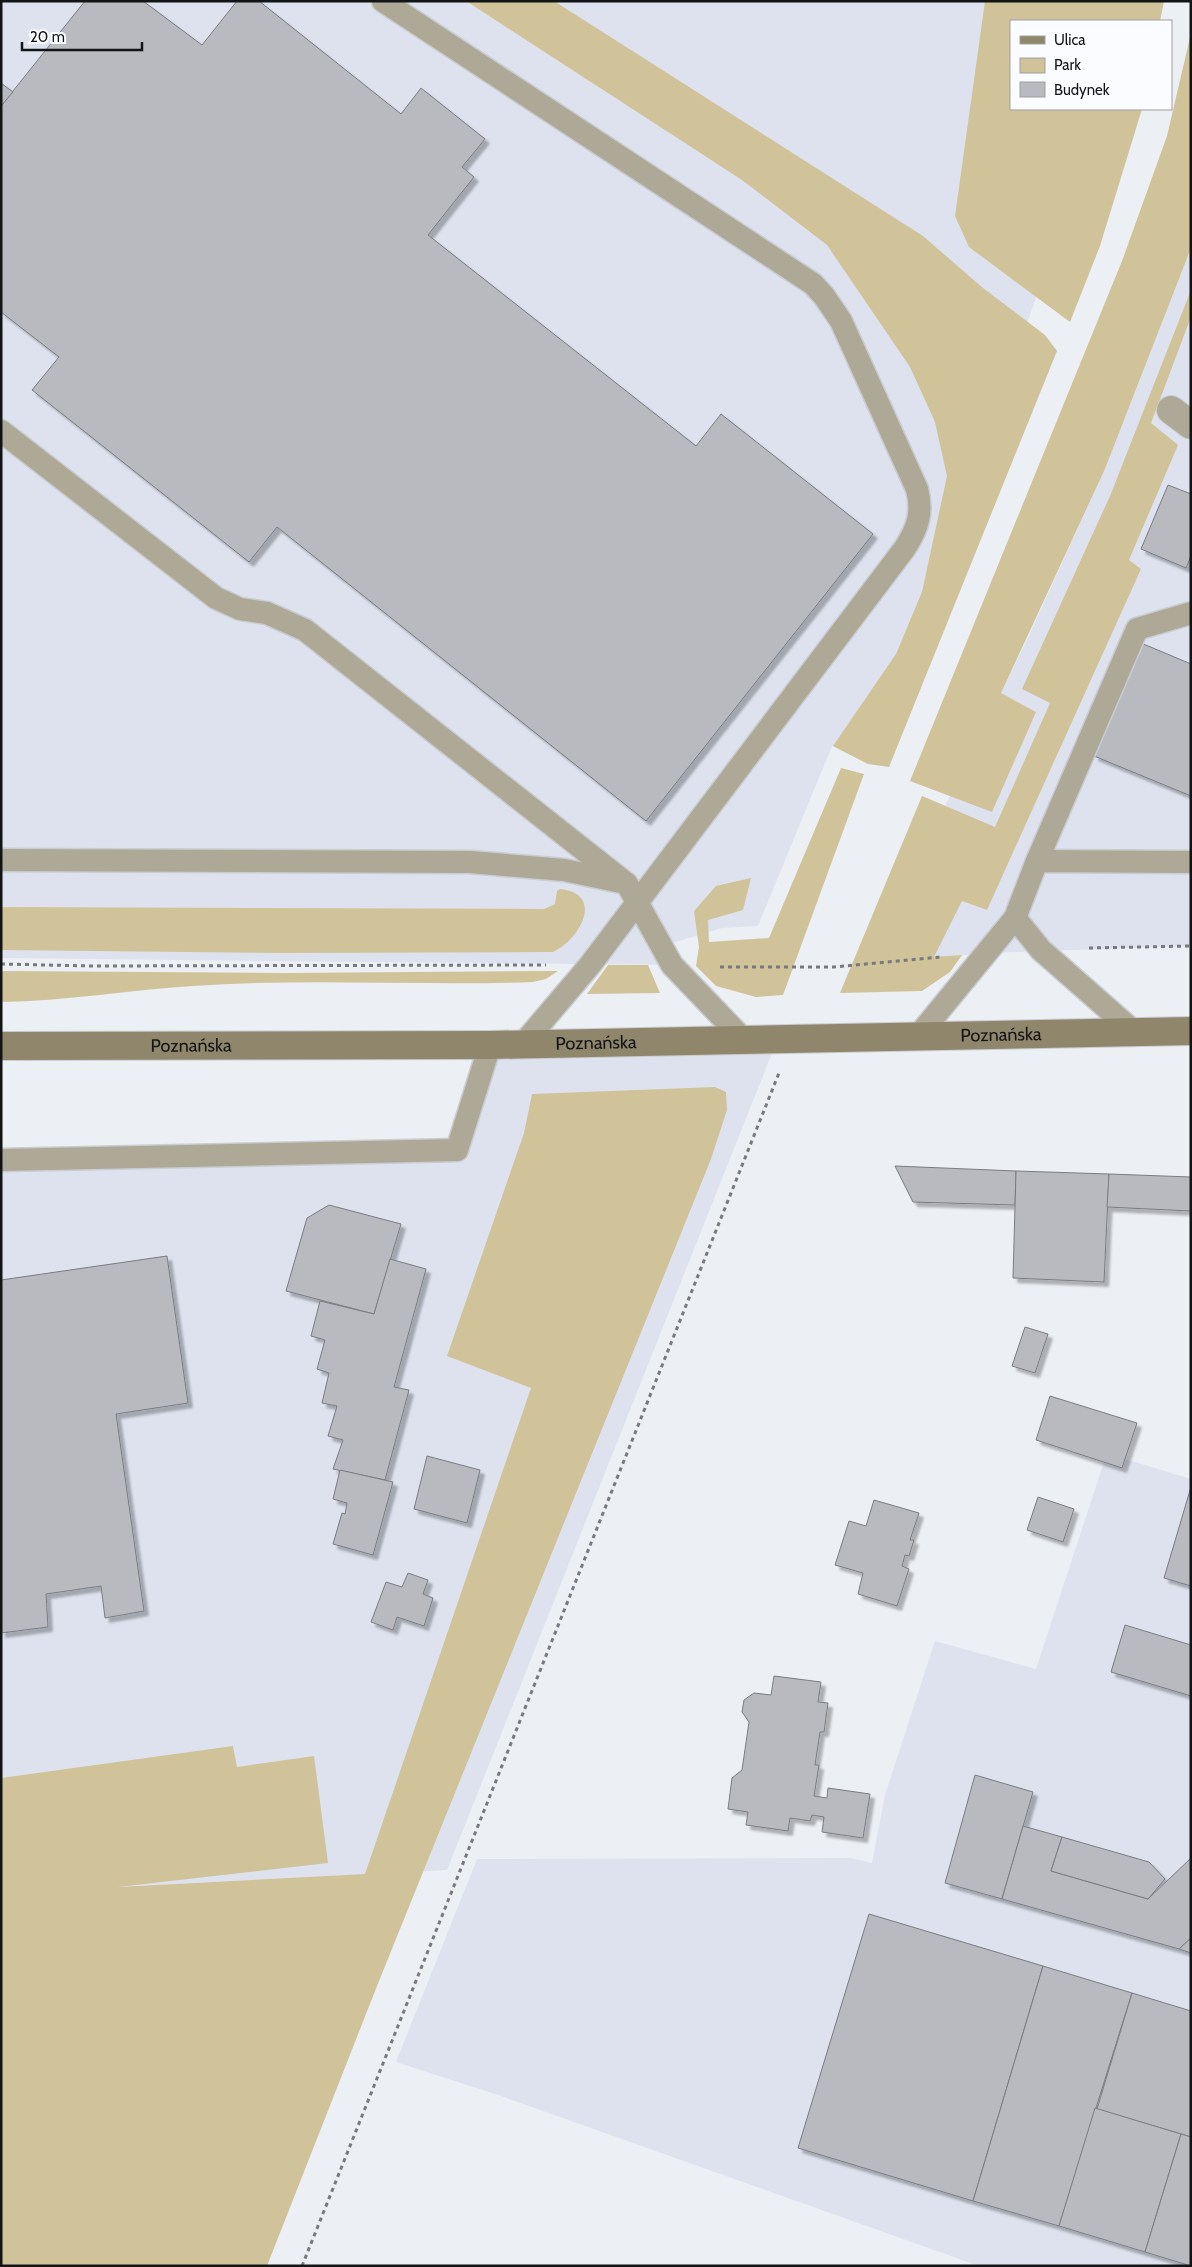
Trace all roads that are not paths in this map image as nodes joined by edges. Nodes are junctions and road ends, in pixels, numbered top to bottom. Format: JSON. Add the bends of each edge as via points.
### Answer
{"nodes":[{"id":1,"x":383,"y":1,"type":"edge"},
{"id":2,"x":1,"y":431,"type":"edge"},
{"id":3,"x":1191,"y":613,"type":"edge"},
{"id":4,"x":1,"y":860,"type":"edge"},
{"id":5,"x":1036,"y":861,"type":"junction"},
{"id":6,"x":1191,"y":862,"type":"edge"},
{"id":7,"x":632,"y":893,"type":"junction"},
{"id":8,"x":1015,"y":918,"type":"junction"},
{"id":9,"x":1133,"y":1031,"type":"junction"},
{"id":10,"x":1191,"y":1031,"type":"edge"},
{"id":11,"x":919,"y":1035,"type":"junction"},
{"id":12,"x":743,"y":1039,"type":"junction"},
{"id":13,"x":523,"y":1044,"type":"junction"},
{"id":14,"x":490,"y":1045,"type":"junction"},
{"id":15,"x":1,"y":1046,"type":"edge"},
{"id":16,"x":1,"y":1160,"type":"edge"}],
"edges":[{"from":1,"to":7,"type":"lane","via":[[813,284],[841,321],[917,488],[920,518],[914,534]]},
{"from":2,"to":7,"type":"lane","via":[[216,598],[240,609],[267,613],[305,630]]},
{"from":3,"to":5,"type":"lane","via":[[1137,629]]},
{"from":4,"to":7,"type":"lane","via":[[470,862],[564,870]]},
{"from":5,"to":6,"type":"lane"},
{"from":5,"to":8,"type":"lane"},
{"from":7,"to":12,"type":"lane","via":[[672,965]]},
{"from":7,"to":13,"type":"lane","via":[[590,965]]},
{"from":8,"to":9,"type":"lane","via":[[1041,950]]},
{"from":8,"to":11,"type":"lane"},
{"from":9,"to":10,"type":"main road","name":"Poznańska"},
{"from":9,"to":11,"type":"main road","name":"Poznańska"},
{"from":11,"to":12,"type":"main road","name":"Poznańska"},
{"from":12,"to":13,"type":"main road","name":"Poznańska"},
{"from":13,"to":14,"type":"main road","name":"Poznańska"},
{"from":14,"to":15,"type":"main road","name":"Poznańska"},
{"from":14,"to":16,"type":"lane","via":[[457,1150]]}]}
